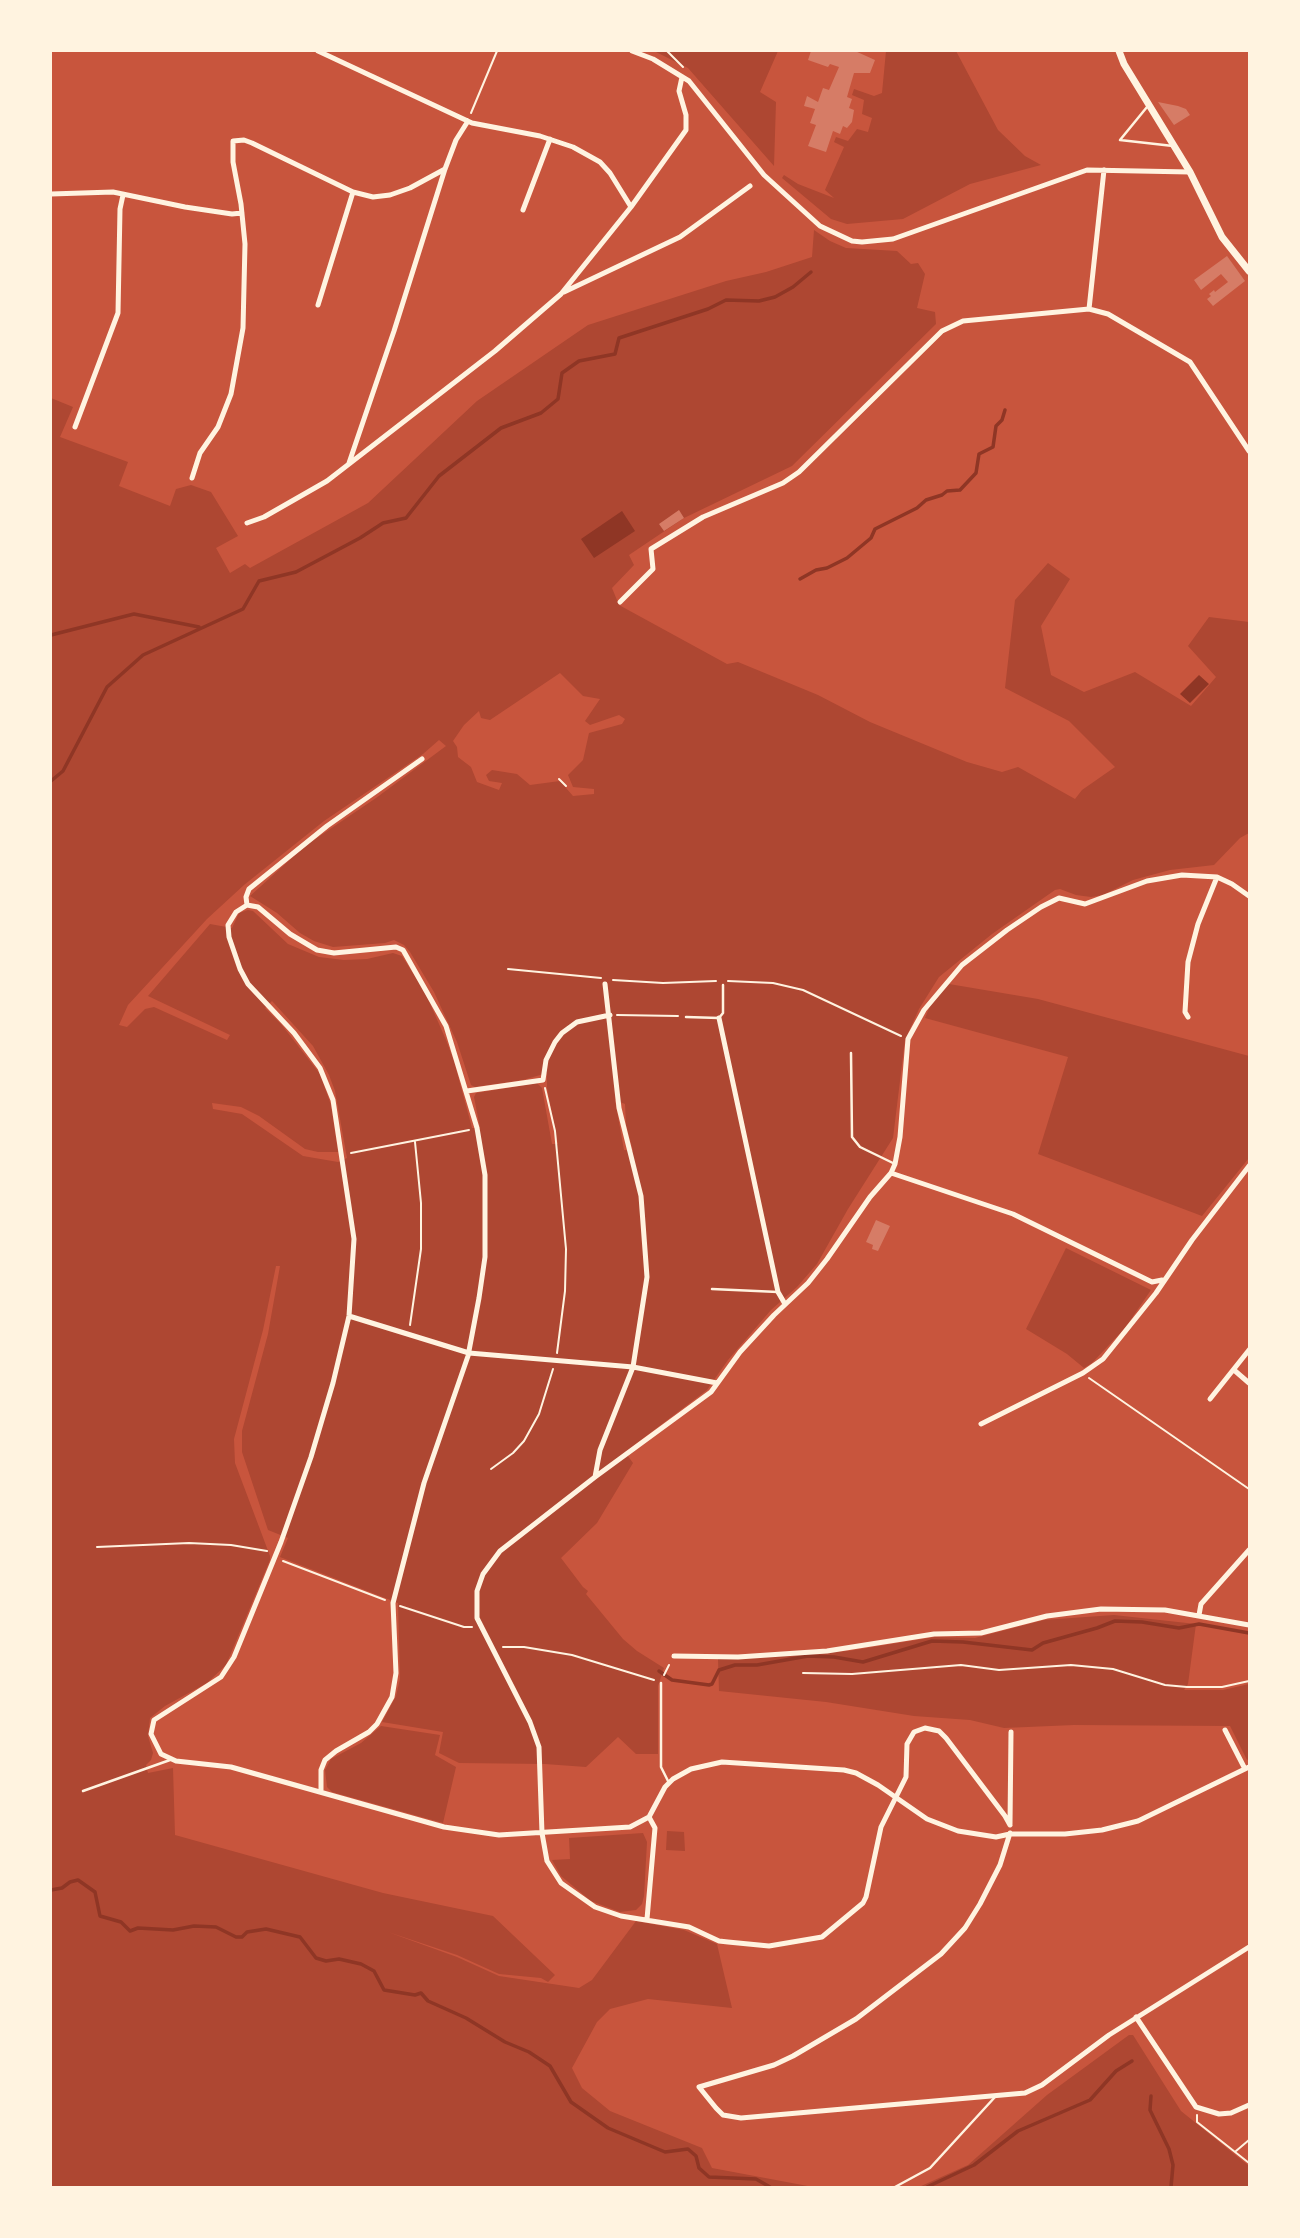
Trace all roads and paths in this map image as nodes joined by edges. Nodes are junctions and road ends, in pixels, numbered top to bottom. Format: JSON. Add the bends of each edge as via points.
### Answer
{"nodes":[{"id":1,"x":318,"y":51,"type":"edge"},
{"id":2,"x":497,"y":51,"type":"edge"},
{"id":3,"x":632,"y":51,"type":"edge"},
{"id":4,"x":1119,"y":51,"type":"edge"},
{"id":5,"x":682,"y":77,"type":"junction"},
{"id":6,"x":1149,"y":105,"type":"junction"},
{"id":7,"x":468,"y":121,"type":"junction"},
{"id":8,"x":550,"y":139,"type":"junction"},
{"id":9,"x":1174,"y":146,"type":"junction"},
{"id":10,"x":445,"y":169,"type":"junction"},
{"id":11,"x":1104,"y":170,"type":"junction"},
{"id":12,"x":1190,"y":172,"type":"junction"},
{"id":13,"x":750,"y":186,"type":"dead end"},
{"id":14,"x":353,"y":192,"type":"junction"},
{"id":15,"x":51,"y":194,"type":"edge"},
{"id":16,"x":123,"y":195,"type":"junction"},
{"id":17,"x":631,"y":207,"type":"junction"},
{"id":18,"x":523,"y":210,"type":"dead end"},
{"id":19,"x":242,"y":213,"type":"junction"},
{"id":20,"x":1249,"y":271,"type":"edge"},
{"id":21,"x":561,"y":293,"type":"junction"},
{"id":22,"x":318,"y":305,"type":"dead end"},
{"id":23,"x":1089,"y":309,"type":"junction"},
{"id":24,"x":75,"y":427,"type":"dead end"},
{"id":25,"x":1249,"y":451,"type":"edge"},
{"id":26,"x":348,"y":466,"type":"junction"},
{"id":27,"x":192,"y":478,"type":"dead end"},
{"id":28,"x":247,"y":523,"type":"dead end"},
{"id":29,"x":620,"y":602,"type":"dead end"},
{"id":30,"x":422,"y":759,"type":"dead end"},
{"id":31,"x":559,"y":779,"type":"dead end"},
{"id":32,"x":566,"y":786,"type":"dead end"},
{"id":33,"x":1217,"y":877,"type":"junction"},
{"id":34,"x":1249,"y":896,"type":"edge"},
{"id":35,"x":247,"y":905,"type":"junction"},
{"id":36,"x":508,"y":970,"type":"dead end"},
{"id":37,"x":606,"y":984,"type":"dead end"},
{"id":38,"x":723,"y":985,"type":"dead end"},
{"id":39,"x":610,"y":1015,"type":"junction"},
{"id":40,"x":686,"y":1017,"type":"joint"},
{"id":41,"x":1188,"y":1017,"type":"dead end"},
{"id":42,"x":719,"y":1018,"type":"junction"},
{"id":43,"x":908,"y":1039,"type":"junction"},
{"id":44,"x":851,"y":1053,"type":"dead end"},
{"id":45,"x":543,"y":1080,"type":"junction"},
{"id":46,"x":467,"y":1091,"type":"junction"},
{"id":47,"x":477,"y":1128,"type":"junction"},
{"id":48,"x":415,"y":1142,"type":"junction"},
{"id":49,"x":355,"y":1152,"type":"dead end"},
{"id":50,"x":895,"y":1164,"type":"junction"},
{"id":51,"x":1249,"y":1166,"type":"edge"},
{"id":52,"x":891,"y":1173,"type":"junction"},
{"id":53,"x":1164,"y":1279,"type":"junction"},
{"id":54,"x":712,"y":1289,"type":"dead end"},
{"id":55,"x":778,"y":1292,"type":"junction"},
{"id":56,"x":785,"y":1304,"type":"junction"},
{"id":57,"x":349,"y":1316,"type":"junction"},
{"id":58,"x":408,"y":1335,"type":"junction"},
{"id":59,"x":1249,"y":1350,"type":"edge"},
{"id":60,"x":468,"y":1353,"type":"junction"},
{"id":61,"x":556,"y":1359,"type":"junction"},
{"id":62,"x":633,"y":1367,"type":"junction"},
{"id":63,"x":1234,"y":1370,"type":"junction"},
{"id":64,"x":1083,"y":1373,"type":"junction"},
{"id":65,"x":718,"y":1382,"type":"junction"},
{"id":66,"x":1249,"y":1383,"type":"edge"},
{"id":67,"x":1210,"y":1399,"type":"dead end"},
{"id":68,"x":981,"y":1424,"type":"dead end"},
{"id":69,"x":491,"y":1469,"type":"dead end"},
{"id":70,"x":595,"y":1477,"type":"junction"},
{"id":71,"x":1249,"y":1489,"type":"edge"},
{"id":72,"x":97,"y":1546,"type":"dead end"},
{"id":73,"x":1249,"y":1550,"type":"edge"},
{"id":74,"x":275,"y":1558,"type":"junction"},
{"id":75,"x":393,"y":1603,"type":"junction"},
{"id":76,"x":1199,"y":1615,"type":"junction"},
{"id":77,"x":480,"y":1625,"type":"junction"},
{"id":78,"x":1249,"y":1625,"type":"edge"},
{"id":79,"x":492,"y":1651,"type":"junction"},
{"id":80,"x":674,"y":1656,"type":"dead end"},
{"id":81,"x":666,"y":1671,"type":"dead end"},
{"id":82,"x":803,"y":1673,"type":"dead end"},
{"id":83,"x":662,"y":1681,"type":"junction"},
{"id":84,"x":1249,"y":1681,"type":"edge"},
{"id":85,"x":1225,"y":1730,"type":"dead end"},
{"id":86,"x":1011,"y":1732,"type":"dead end"},
{"id":87,"x":170,"y":1760,"type":"junction"},
{"id":88,"x":1247,"y":1768,"type":"edge"},
{"id":89,"x":669,"y":1783,"type":"junction"},
{"id":90,"x":83,"y":1791,"type":"dead end"},
{"id":91,"x":321,"y":1792,"type":"junction"},
{"id":92,"x":896,"y":1798,"type":"junction"},
{"id":93,"x":649,"y":1817,"type":"junction"},
{"id":94,"x":1010,"y":1825,"type":"junction"},
{"id":95,"x":542,"y":1833,"type":"junction"},
{"id":96,"x":1010,"y":1834,"type":"junction"},
{"id":97,"x":647,"y":1919,"type":"junction"},
{"id":98,"x":1249,"y":1947,"type":"edge"},
{"id":99,"x":1136,"y":2017,"type":"junction"},
{"id":100,"x":995,"y":2097,"type":"junction"},
{"id":101,"x":1249,"y":2105,"type":"edge"},
{"id":102,"x":1197,"y":2122,"type":"dead end"},
{"id":103,"x":1249,"y":2140,"type":"edge"},
{"id":104,"x":1235,"y":2151,"type":"junction"},
{"id":105,"x":1249,"y":2162,"type":"edge"},
{"id":106,"x":895,"y":2187,"type":"edge"}],
"edges":[{"from":1,"to":7,"type":"street"},
{"from":2,"to":7,"type":"path"},
{"from":3,"to":5,"type":"street"},
{"from":4,"to":6,"type":"main road"},
{"from":5,"to":11,"type":"street","via":[[764,175],[811,219],[852,241],[893,239],[1076,173]]},
{"from":5,"to":17,"type":"street","via":[[679,91],[686,130]]},
{"from":6,"to":9,"type":"main road"},
{"from":6,"to":9,"type":"lane","via":[[1120,140]]},
{"from":7,"to":8,"type":"street"},
{"from":7,"to":10,"type":"street"},
{"from":8,"to":17,"type":"street","via":[[600,162]]},
{"from":8,"to":18,"type":"street"},
{"from":9,"to":12,"type":"main road"},
{"from":10,"to":14,"type":"street","via":[[390,195]]},
{"from":10,"to":26,"type":"street"},
{"from":11,"to":12,"type":"street"},
{"from":11,"to":23,"type":"street"},
{"from":12,"to":20,"type":"main road","via":[[1222,236]]},
{"from":13,"to":21,"type":"street","via":[[673,241]]},
{"from":14,"to":19,"type":"street","via":[[252,143],[233,141]]},
{"from":14,"to":22,"type":"street"},
{"from":15,"to":16,"type":"street"},
{"from":16,"to":19,"type":"street"},
{"from":16,"to":24,"type":"street","via":[[118,313]]},
{"from":17,"to":21,"type":"street"},
{"from":19,"to":27,"type":"street","via":[[246,281],[239,360],[224,415],[200,453]]},
{"from":21,"to":26,"type":"street"},
{"from":23,"to":25,"type":"street","via":[[1117,318],[1184,356]]},
{"from":23,"to":29,"type":"street","via":[[963,321],[942,331],[799,472],[703,517],[651,549],[653,569]]},
{"from":26,"to":28,"type":"street"},
{"from":30,"to":35,"type":"street","via":[[327,826],[249,889]]},
{"from":31,"to":32,"type":"path"},
{"from":33,"to":34,"type":"street"},
{"from":33,"to":41,"type":"street","via":[[1188,962]]},
{"from":33,"to":43,"type":"street","via":[[1182,875],[1147,881],[1085,904],[1059,898],[1041,907],[962,965],[924,1010]]},
{"from":35,"to":46,"type":"street","via":[[258,907],[317,950],[403,950],[446,1026]]},
{"from":35,"to":57,"type":"street","via":[[228,925],[240,969],[320,1068],[333,1100],[354,1239]]},
{"from":36,"to":43,"type":"path","via":[[652,983],[781,984]]},
{"from":37,"to":39,"type":"street"},
{"from":38,"to":42,"type":"lane"},
{"from":39,"to":40,"type":"path"},
{"from":39,"to":45,"type":"street","via":[[577,1022],[562,1033],[546,1060]]},
{"from":39,"to":62,"type":"street","via":[[619,1108],[646,1236],[647,1277]]},
{"from":40,"to":42,"type":"lane"},
{"from":42,"to":55,"type":"street"},
{"from":43,"to":50,"type":"street"},
{"from":44,"to":50,"type":"lane","via":[[852,1137],[860,1147]]},
{"from":45,"to":46,"type":"street"},
{"from":45,"to":61,"type":"path","via":[[555,1131],[566,1250]]},
{"from":46,"to":47,"type":"street"},
{"from":47,"to":48,"type":"path"},
{"from":47,"to":60,"type":"street","via":[[485,1175],[485,1257]]},
{"from":48,"to":49,"type":"path"},
{"from":48,"to":58,"type":"path","via":[[421,1248]]},
{"from":50,"to":52,"type":"street"},
{"from":51,"to":53,"type":"street"},
{"from":52,"to":53,"type":"street","via":[[1013,1214],[1152,1282]]},
{"from":52,"to":56,"type":"street","via":[[815,1275]]},
{"from":53,"to":64,"type":"street","via":[[1103,1359]]},
{"from":54,"to":55,"type":"lane"},
{"from":55,"to":56,"type":"street"},
{"from":56,"to":65,"type":"street"},
{"from":57,"to":58,"type":"street"},
{"from":57,"to":74,"type":"street","via":[[311,1457]]},
{"from":58,"to":60,"type":"street"},
{"from":59,"to":63,"type":"street"},
{"from":60,"to":61,"type":"street"},
{"from":60,"to":75,"type":"street","via":[[424,1483]]},
{"from":61,"to":62,"type":"street"},
{"from":61,"to":69,"type":"path","via":[[539,1415],[513,1453]]},
{"from":62,"to":65,"type":"street"},
{"from":62,"to":70,"type":"street","via":[[600,1450]]},
{"from":63,"to":66,"type":"street"},
{"from":63,"to":67,"type":"street"},
{"from":64,"to":68,"type":"street"},
{"from":64,"to":71,"type":"path"},
{"from":65,"to":70,"type":"street","via":[[711,1392]]},
{"from":70,"to":77,"type":"street","via":[[491,1561],[477,1591],[475,1609]]},
{"from":72,"to":74,"type":"path","via":[[231,1545],[270,1551]]},
{"from":73,"to":76,"type":"street","via":[[1201,1604]]},
{"from":74,"to":75,"type":"path"},
{"from":74,"to":87,"type":"street","via":[[226,1672],[151,1723],[153,1741]]},
{"from":75,"to":77,"type":"path","via":[[464,1627]]},
{"from":75,"to":91,"type":"street","via":[[396,1673],[392,1697],[369,1732],[325,1760]]},
{"from":76,"to":78,"type":"street"},
{"from":76,"to":80,"type":"street","via":[[1101,1609],[1047,1616],[981,1633],[934,1634],[827,1651]]},
{"from":77,"to":79,"type":"street"},
{"from":79,"to":83,"type":"path","via":[[524,1647],[572,1655]]},
{"from":79,"to":95,"type":"street","via":[[539,1747]]},
{"from":81,"to":83,"type":"path"},
{"from":82,"to":84,"type":"path","via":[[1071,1665],[1113,1669],[1165,1685],[1222,1687]]},
{"from":83,"to":89,"type":"lane","via":[[661,1766]]},
{"from":85,"to":88,"type":"street"},
{"from":86,"to":94,"type":"street"},
{"from":87,"to":90,"type":"lane"},
{"from":87,"to":91,"type":"street","via":[[231,1767]]},
{"from":88,"to":96,"type":"street","via":[[1138,1821],[1090,1832]]},
{"from":89,"to":92,"type":"street","via":[[691,1769],[722,1762],[844,1770],[867,1778]]},
{"from":89,"to":93,"type":"street"},
{"from":91,"to":95,"type":"street","via":[[458,1830],[499,1835]]},
{"from":92,"to":94,"type":"street","via":[[906,1777],[910,1735],[919,1729],[934,1729],[960,1754]]},
{"from":92,"to":96,"type":"street","via":[[927,1819],[958,1831],[996,1837]]},
{"from":92,"to":97,"type":"street","via":[[881,1827],[863,1903],[822,1937],[769,1946],[728,1942],[689,1927]]},
{"from":93,"to":95,"type":"street","via":[[621,1829]]},
{"from":93,"to":97,"type":"street","via":[[655,1828]]},
{"from":94,"to":96,"type":"street"},
{"from":95,"to":97,"type":"street","via":[[551,1868],[573,1893],[607,1912]]},
{"from":96,"to":100,"type":"street","via":[[976,1911],[940,1954],[856,2020],[793,2056],[699,2087],[723,2115],[741,2118]]},
{"from":98,"to":99,"type":"street"},
{"from":99,"to":100,"type":"street","via":[[1042,2085],[1025,2093]]},
{"from":99,"to":101,"type":"street","via":[[1196,2107],[1219,2115]]},
{"from":100,"to":106,"type":"lane","via":[[930,2168]]},
{"from":102,"to":104,"type":"path"},
{"from":103,"to":104,"type":"path"},
{"from":104,"to":105,"type":"path"}]}
